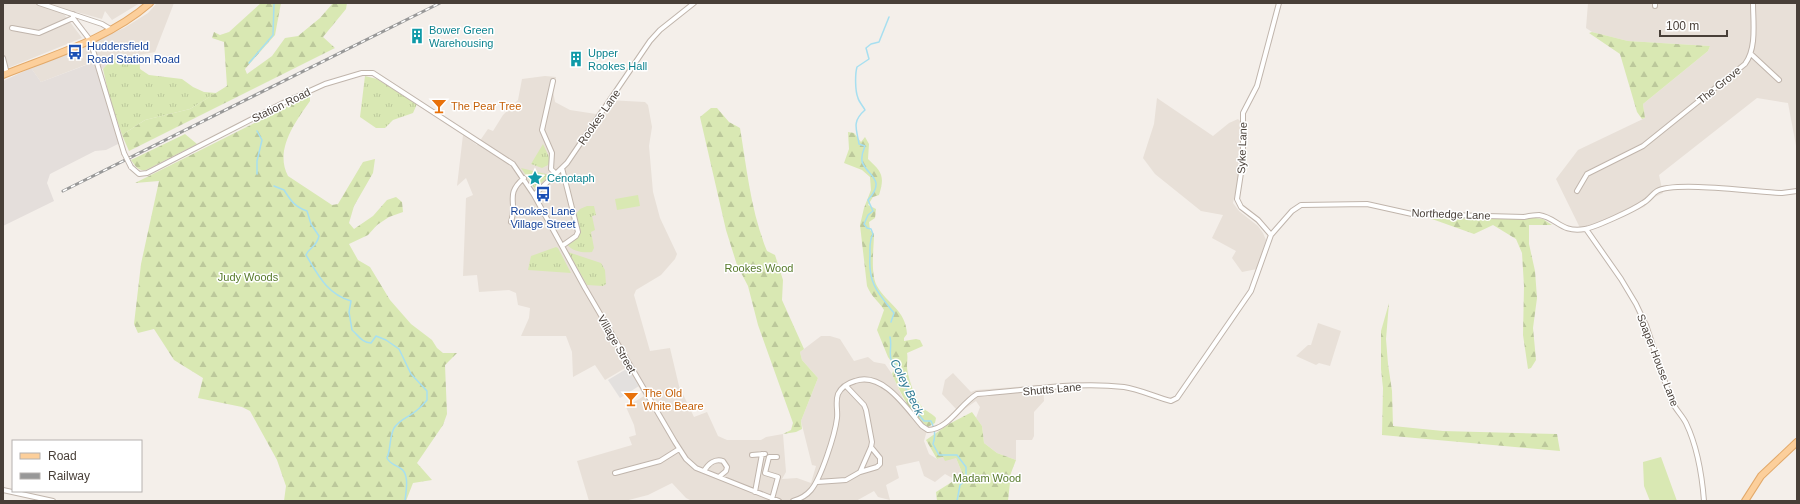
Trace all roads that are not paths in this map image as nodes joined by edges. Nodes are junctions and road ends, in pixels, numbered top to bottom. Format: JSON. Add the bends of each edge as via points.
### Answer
{"nodes":[{"id":1,"x":39,"y":3,"type":"edge"},
{"id":2,"x":150,"y":3,"type":"edge"},
{"id":3,"x":694,"y":3,"type":"edge"},
{"id":4,"x":1279,"y":3,"type":"edge"},
{"id":5,"x":1753,"y":3,"type":"edge"},
{"id":6,"x":73,"y":16,"type":"junction"},
{"id":7,"x":12,"y":28,"type":"dead end"},
{"id":8,"x":112,"y":30,"type":"junction"},
{"id":9,"x":90,"y":40,"type":"junction"},
{"id":10,"x":1750,"y":54,"type":"junction"},
{"id":11,"x":3,"y":58,"type":"edge"},
{"id":12,"x":5,"y":74,"type":"edge"},
{"id":13,"x":1779,"y":80,"type":"dead end"},
{"id":14,"x":553,"y":81,"type":"dead end"},
{"id":15,"x":562,"y":168,"type":"junction"},
{"id":16,"x":555,"y":173,"type":"junction"},
{"id":17,"x":524,"y":178,"type":"junction"},
{"id":18,"x":1577,"y":190,"type":"dead end"},
{"id":19,"x":1797,"y":191,"type":"edge"},
{"id":20,"x":534,"y":195,"type":"junction"},
{"id":21,"x":511,"y":222,"type":"dead end"},
{"id":22,"x":1586,"y":228,"type":"junction"},
{"id":23,"x":1271,"y":235,"type":"junction"},
{"id":24,"x":562,"y":246,"type":"junction"},
{"id":25,"x":846,"y":386,"type":"junction"},
{"id":26,"x":1177,"y":398,"type":"joint"},
{"id":27,"x":1797,"y":442,"type":"edge"},
{"id":28,"x":871,"y":447,"type":"junction"},
{"id":29,"x":679,"y":449,"type":"junction"},
{"id":30,"x":752,"y":455,"type":"dead end"},
{"id":31,"x":777,"y":457,"type":"dead end"},
{"id":32,"x":704,"y":471,"type":"junction"},
{"id":33,"x":860,"y":472,"type":"junction"},
{"id":34,"x":614,"y":473,"type":"dead end"},
{"id":35,"x":720,"y":476,"type":"junction"},
{"id":36,"x":817,"y":482,"type":"junction"},
{"id":37,"x":12,"y":492,"type":"edge"},
{"id":38,"x":755,"y":492,"type":"junction"},
{"id":39,"x":772,"y":499,"type":"junction"},
{"id":40,"x":53,"y":501,"type":"edge"},
{"id":41,"x":779,"y":501,"type":"edge"},
{"id":42,"x":793,"y":501,"type":"edge"},
{"id":43,"x":1704,"y":501,"type":"edge"},
{"id":44,"x":1745,"y":501,"type":"edge"}],
"edges":[{"from":1,"to":6,"type":"street"},
{"from":2,"to":8,"type":"main road","via":[[135,17]]},
{"from":3,"to":15,"type":"street","name":"Rookes Lane","via":[[660,30],[650,42]]},
{"from":4,"to":23,"type":"street","name":"Syke Lane","via":[[1257,86],[1243,113],[1243,160],[1237,199],[1241,207],[1258,220]]},
{"from":5,"to":10,"type":"street"},
{"from":6,"to":7,"type":"street","via":[[39,33]]},
{"from":6,"to":8,"type":"street","via":[[102,24]]},
{"from":6,"to":9,"type":"street","name":"Station Road"},
{"from":8,"to":9,"type":"main road"},
{"from":9,"to":12,"type":"main road"},
{"from":9,"to":17,"type":"street","name":"Station Road","bridge":true,"via":[[124,153],[131,167],[139,174],[147,173],[325,84],[362,73],[373,73],[513,164]]},
{"from":10,"to":13,"type":"street"},
{"from":10,"to":18,"type":"street","name":"The Grove","via":[[1739,70],[1643,146],[1587,174]]},
{"from":11,"to":12,"type":"street"},
{"from":14,"to":16,"type":"street","via":[[542,130],[552,153],[552,169]]},
{"from":15,"to":16,"type":"street","name":"Rookes Lane"},
{"from":15,"to":24,"type":"street","via":[[578,232]]},
{"from":16,"to":20,"type":"street","name":"Rookes Lane"},
{"from":17,"to":20,"type":"street","name":"Station Road"},
{"from":17,"to":21,"type":"street","via":[[517,184],[512,195],[514,214]]},
{"from":19,"to":22,"type":"street","name":"Northedge Lane","via":[[1689,187],[1666,189],[1657,191],[1644,203]]},
{"from":20,"to":24,"type":"street","name":"Village Street"},
{"from":22,"to":23,"type":"street","name":"Northedge Lane","via":[[1562,227],[1539,215],[1524,217],[1412,214],[1367,204],[1337,204],[1301,205],[1292,210]]},
{"from":22,"to":43,"type":"street","name":"Soaper House Lane","via":[[1621,279],[1646,325],[1671,400],[1682,416],[1691,438],[1701,476]]},
{"from":23,"to":26,"type":"street","name":"Northedge Lane","via":[[1251,291]]},
{"from":24,"to":29,"type":"street","name":"Village Street"},
{"from":25,"to":26,"type":"street","name":"Shutts Lane","via":[[858,380],[866,380],[888,388],[922,426],[929,430],[948,421],[977,394],[1071,385],[1125,387],[1171,401]]},
{"from":25,"to":28,"type":"street","via":[[864,405]]},
{"from":25,"to":36,"type":"street","via":[[837,399],[834,434]]},
{"from":27,"to":44,"type":"main road","via":[[1761,476]]},
{"from":28,"to":33,"type":"street"},
{"from":28,"to":33,"type":"street","via":[[880,458],[880,464]]},
{"from":29,"to":32,"type":"street","name":"Village Street","via":[[690,464]]},
{"from":29,"to":34,"type":"street","via":[[660,461]]},
{"from":30,"to":38,"type":"street","via":[[763,454]]},
{"from":31,"to":39,"type":"street","via":[[769,457],[765,473],[778,477]]},
{"from":32,"to":35,"type":"street","name":"Village Street"},
{"from":32,"to":35,"type":"street","via":[[714,461],[720,460],[726,467],[726,471]]},
{"from":33,"to":36,"type":"street","via":[[846,480]]},
{"from":35,"to":38,"type":"street","name":"Village Street"},
{"from":36,"to":42,"type":"street","via":[[805,496]]},
{"from":37,"to":40,"type":"street"},
{"from":38,"to":39,"type":"street","name":"Village Street"},
{"from":39,"to":41,"type":"street","name":"Village Street"}]}
